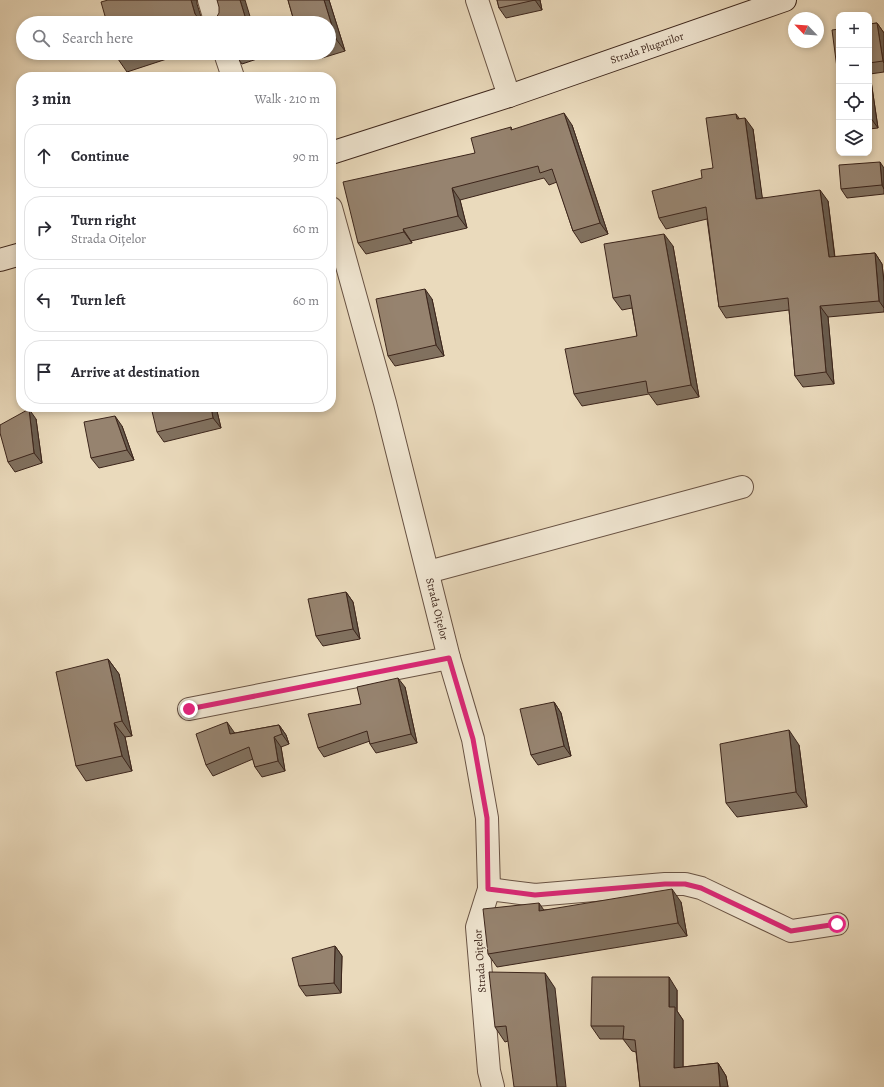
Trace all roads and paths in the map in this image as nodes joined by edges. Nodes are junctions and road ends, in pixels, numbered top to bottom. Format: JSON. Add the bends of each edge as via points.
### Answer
{"nodes":[{"id":1,"x":208,"y":0,"type":"edge"},
{"id":2,"x":477,"y":0,"type":"edge"},
{"id":3,"x":785,"y":0,"type":"edge"},
{"id":4,"x":214,"y":16,"type":"edge"},
{"id":5,"x":227,"y":60,"type":"edge"},
{"id":6,"x":231,"y":72,"type":"edge"},
{"id":7,"x":509,"y":96,"type":"junction"},
{"id":8,"x":336,"y":151,"type":"edge"},
{"id":9,"x":336,"y":226,"type":"edge"},
{"id":10,"x":742,"y":487,"type":"dead end"},
{"id":11,"x":428,"y":572,"type":"junction"},
{"id":12,"x":449,"y":658,"type":"junction"},
{"id":13,"x":189,"y":709,"type":"dead end"},
{"id":14,"x":488,"y":889,"type":"junction"},
{"id":15,"x":837,"y":924,"type":"dead end"},
{"id":16,"x":493,"y":1087,"type":"edge"}],
"edges":[{"from":1,"to":4,"type":"street"},
{"from":2,"to":7,"type":"street"},
{"from":3,"to":7,"type":"street","name":"Strada Plugarilor"},
{"from":5,"to":6,"type":"street"},
{"from":7,"to":8,"type":"street","name":"Strada Plugarilor"},
{"from":9,"to":11,"type":"street","name":"Strada Oițelor"},
{"from":10,"to":11,"type":"street"},
{"from":11,"to":12,"type":"street","name":"Strada Oițelor"},
{"from":12,"to":13,"type":"street"},
{"from":12,"to":14,"type":"street","name":"Strada Oițelor","via":[[473,739],[487,818]]},
{"from":14,"to":15,"type":"street","via":[[535,895],[685,884],[701,888],[791,931]]},
{"from":14,"to":16,"type":"street","name":"Strada Oițelor","via":[[477,927],[489,1071]]}]}
